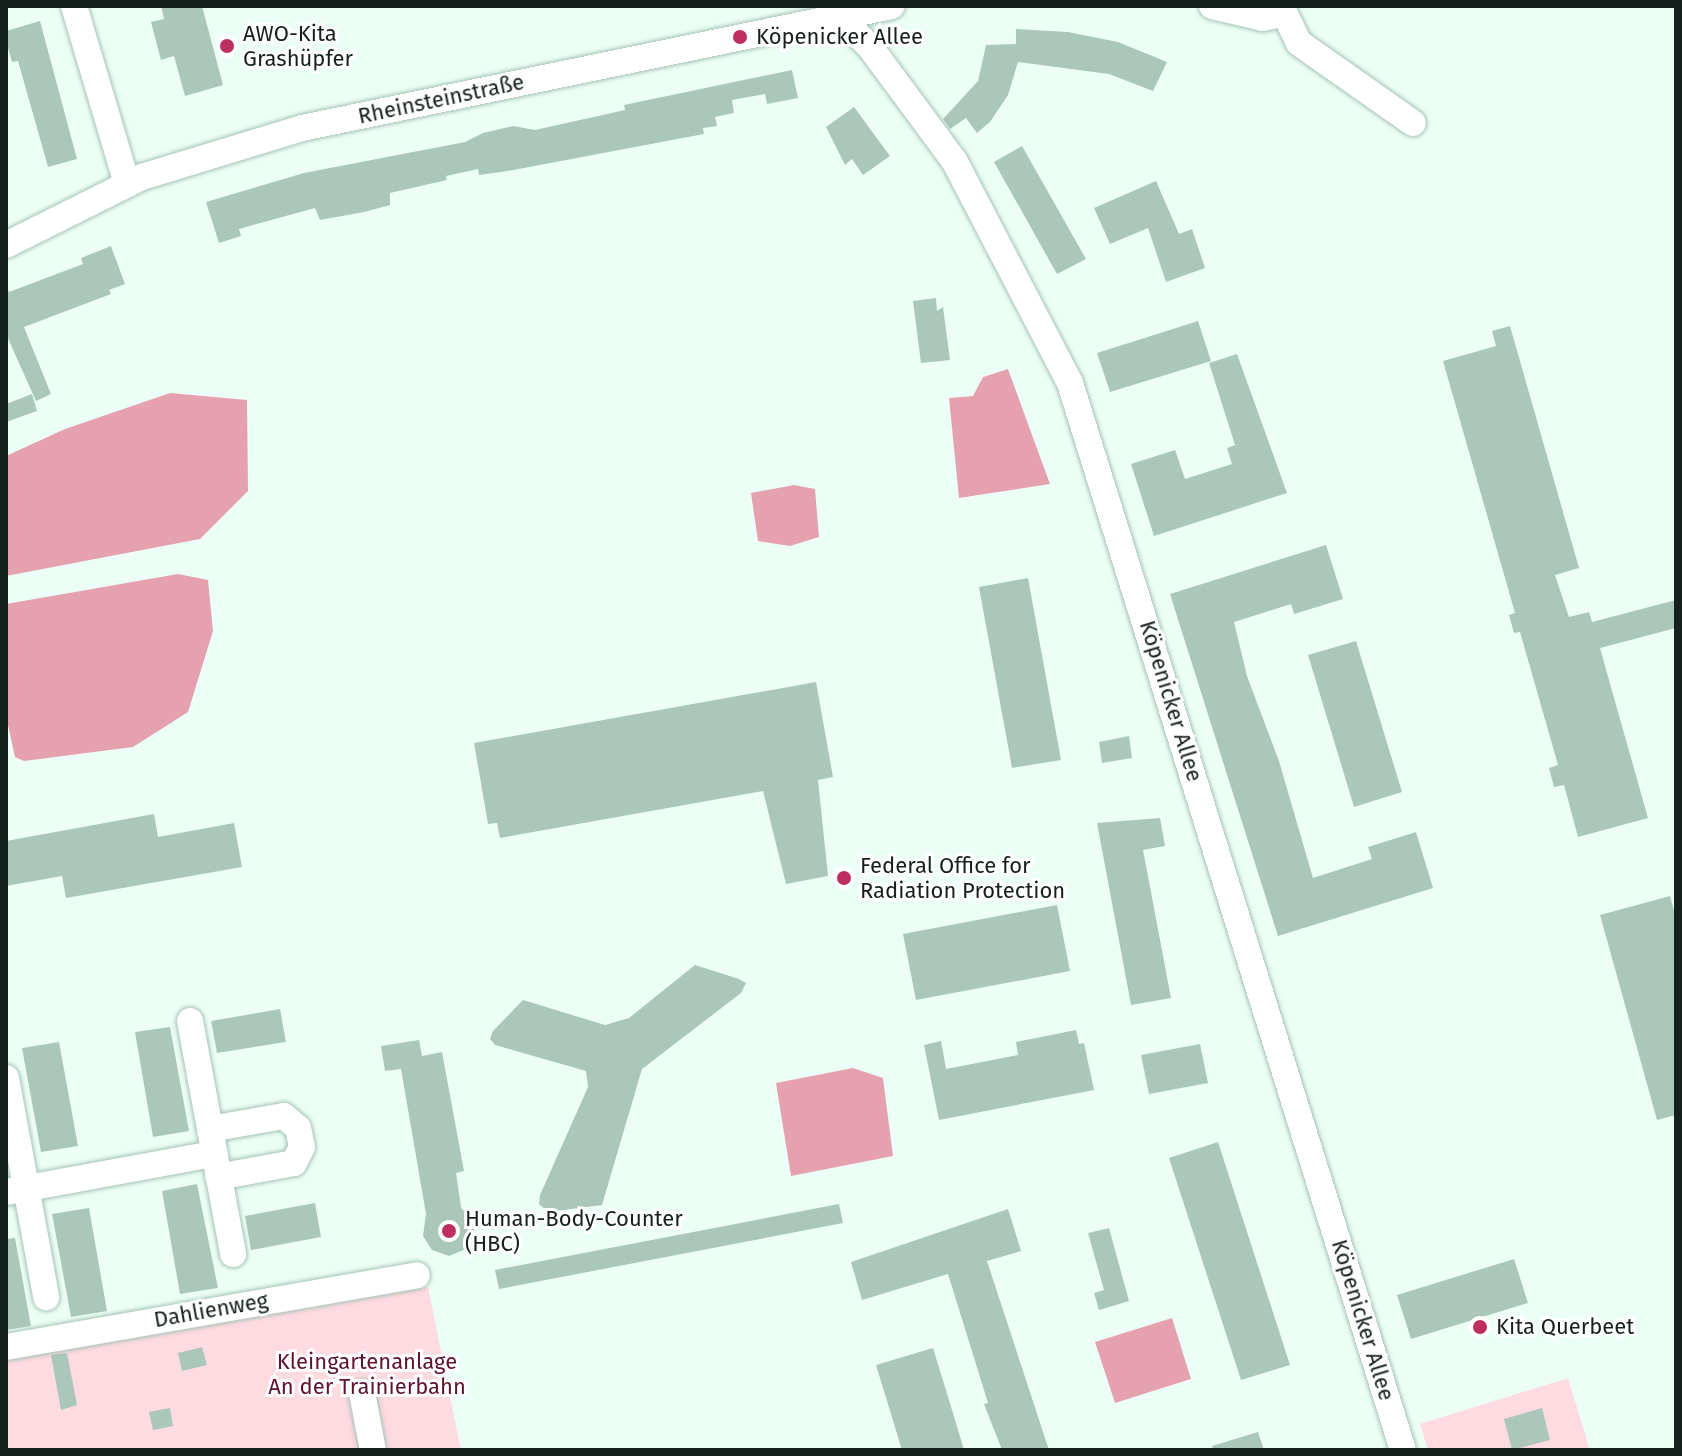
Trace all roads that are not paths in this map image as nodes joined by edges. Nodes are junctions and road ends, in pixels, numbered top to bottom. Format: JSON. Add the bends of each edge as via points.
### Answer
{"nodes":[{"id":1,"x":74,"y":6,"type":"edge"},
{"id":2,"x":892,"y":6,"type":"edge"},
{"id":3,"x":1212,"y":6,"type":"edge"},
{"id":4,"x":1282,"y":10,"type":"edge"},
{"id":5,"x":833,"y":12,"type":"edge"},
{"id":6,"x":1413,"y":123,"type":"dead end"},
{"id":7,"x":127,"y":184,"type":"junction"},
{"id":8,"x":6,"y":245,"type":"edge"},
{"id":9,"x":190,"y":1021,"type":"dead end"},
{"id":10,"x":6,"y":1078,"type":"edge"},
{"id":11,"x":214,"y":1153,"type":"junction"},
{"id":12,"x":16,"y":1190,"type":"edge"},
{"id":13,"x":233,"y":1254,"type":"dead end"},
{"id":14,"x":417,"y":1275,"type":"dead end"},
{"id":15,"x":46,"y":1297,"type":"dead end"},
{"id":16,"x":6,"y":1347,"type":"edge"},
{"id":17,"x":362,"y":1393,"type":"dead end"},
{"id":18,"x":373,"y":1450,"type":"edge"},
{"id":19,"x":1403,"y":1450,"type":"edge"}],
"edges":[{"from":1,"to":7,"type":"street"},
{"from":2,"to":5,"type":"street","name":"Rheinsteinstraße"},
{"from":3,"to":4,"type":"street","via":[[1263,18]]},
{"from":4,"to":6,"type":"street","via":[[1299,43]]},
{"from":5,"to":7,"type":"street","name":"Rheinsteinstraße","via":[[302,128]]},
{"from":5,"to":19,"type":"street","name":"Köpenicker Allee","via":[[870,47],[955,162],[1070,383]]},
{"from":7,"to":8,"type":"street","name":"Rheinsteinstraße"},
{"from":9,"to":11,"type":"street"},
{"from":10,"to":12,"type":"street"},
{"from":11,"to":12,"type":"street"},
{"from":11,"to":13,"type":"street"},
{"from":12,"to":15,"type":"street"},
{"from":14,"to":16,"type":"street","name":"Dahlienweg"},
{"from":17,"to":18,"type":"street"}]}
